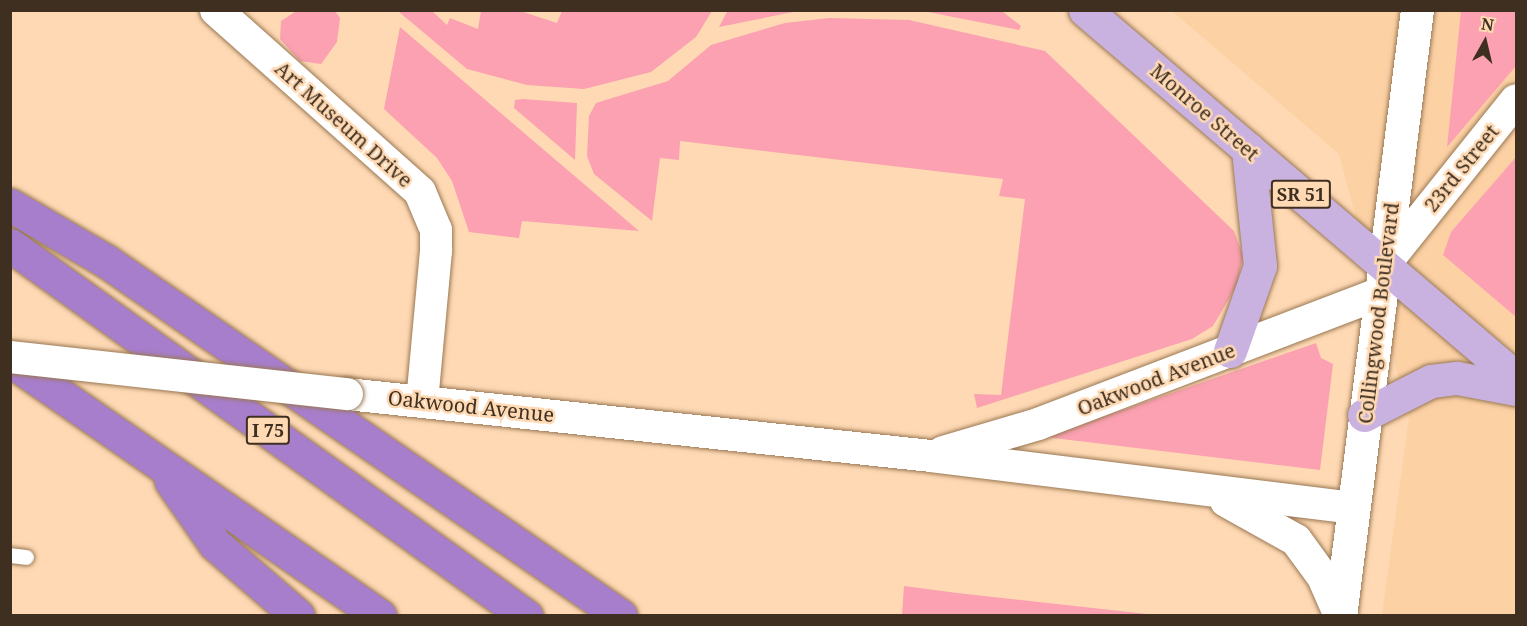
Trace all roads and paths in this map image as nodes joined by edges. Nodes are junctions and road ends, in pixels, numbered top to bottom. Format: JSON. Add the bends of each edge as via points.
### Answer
{"nodes":[{"id":1,"x":216,"y":10,"type":"edge"},
{"id":2,"x":1086,"y":10,"type":"edge"},
{"id":3,"x":1417,"y":10,"type":"edge"},
{"id":4,"x":1516,"y":100,"type":"edge"},
{"id":5,"x":1248,"y":149,"type":"junction"},
{"id":6,"x":10,"y":205,"type":"edge"},
{"id":7,"x":10,"y":245,"type":"edge"},
{"id":8,"x":1382,"y":279,"type":"junction"},
{"id":9,"x":1230,"y":351,"type":"junction"},
{"id":10,"x":10,"y":358,"type":"edge"},
{"id":11,"x":1516,"y":378,"type":"edge"},
{"id":12,"x":1516,"y":389,"type":"edge"},
{"id":13,"x":422,"y":401,"type":"junction"},
{"id":14,"x":1364,"y":415,"type":"junction"},
{"id":15,"x":931,"y":456,"type":"junction"},
{"id":16,"x":162,"y":467,"type":"junction"},
{"id":17,"x":1204,"y":490,"type":"junction"},
{"id":18,"x":1353,"y":508,"type":"junction"},
{"id":19,"x":298,"y":615,"type":"edge"},
{"id":20,"x":380,"y":615,"type":"edge"},
{"id":21,"x":526,"y":615,"type":"edge"},
{"id":22,"x":621,"y":615,"type":"edge"},
{"id":23,"x":1340,"y":615,"type":"edge"}],
"edges":[{"from":1,"to":13,"type":"street","name":"Art Museum Drive","via":[[420,192],[435,230],[436,251]]},
{"from":2,"to":5,"type":"main road","name":"Monroe Street","number":"SR 51"},
{"from":3,"to":8,"type":"main road","name":"Collingwood Boulevard"},
{"from":4,"to":8,"type":"street","name":"23rd Street"},
{"from":5,"to":8,"type":"main road","name":"Monroe Street","number":"SR 51"},
{"from":5,"to":9,"type":"main road","via":[[1260,266]]},
{"from":6,"to":22,"type":"highway","via":[[106,261]]},
{"from":7,"to":21,"type":"highway","number":"I 75"},
{"from":8,"to":9,"type":"street","name":"Oakwood Avenue"},
{"from":8,"to":11,"type":"main road","name":"Monroe Street","number":"SR 51"},
{"from":8,"to":14,"type":"main road","name":"Collingwood Boulevard"},
{"from":9,"to":15,"type":"street","name":"Oakwood Avenue","via":[[1038,424]]},
{"from":10,"to":13,"type":"street","name":"Oakwood Avenue","bridge":true},
{"from":10,"to":16,"type":"highway"},
{"from":12,"to":14,"type":"main road","via":[[1457,378],[1431,381]]},
{"from":13,"to":15,"type":"street","name":"Oakwood Avenue"},
{"from":14,"to":18,"type":"main road","name":"Collingwood Boulevard"},
{"from":15,"to":17,"type":"street","name":"Oakwood Avenue"},
{"from":16,"to":19,"type":"highway","via":[[214,544]]},
{"from":16,"to":20,"type":"highway"},
{"from":17,"to":18,"type":"street","name":"Oakwood Avenue"},
{"from":17,"to":23,"type":"street","name":"Oakwood Avenue","via":[[1279,526],[1296,540],[1323,577]]},
{"from":18,"to":23,"type":"main road","name":"Collingwood Boulevard"}]}
